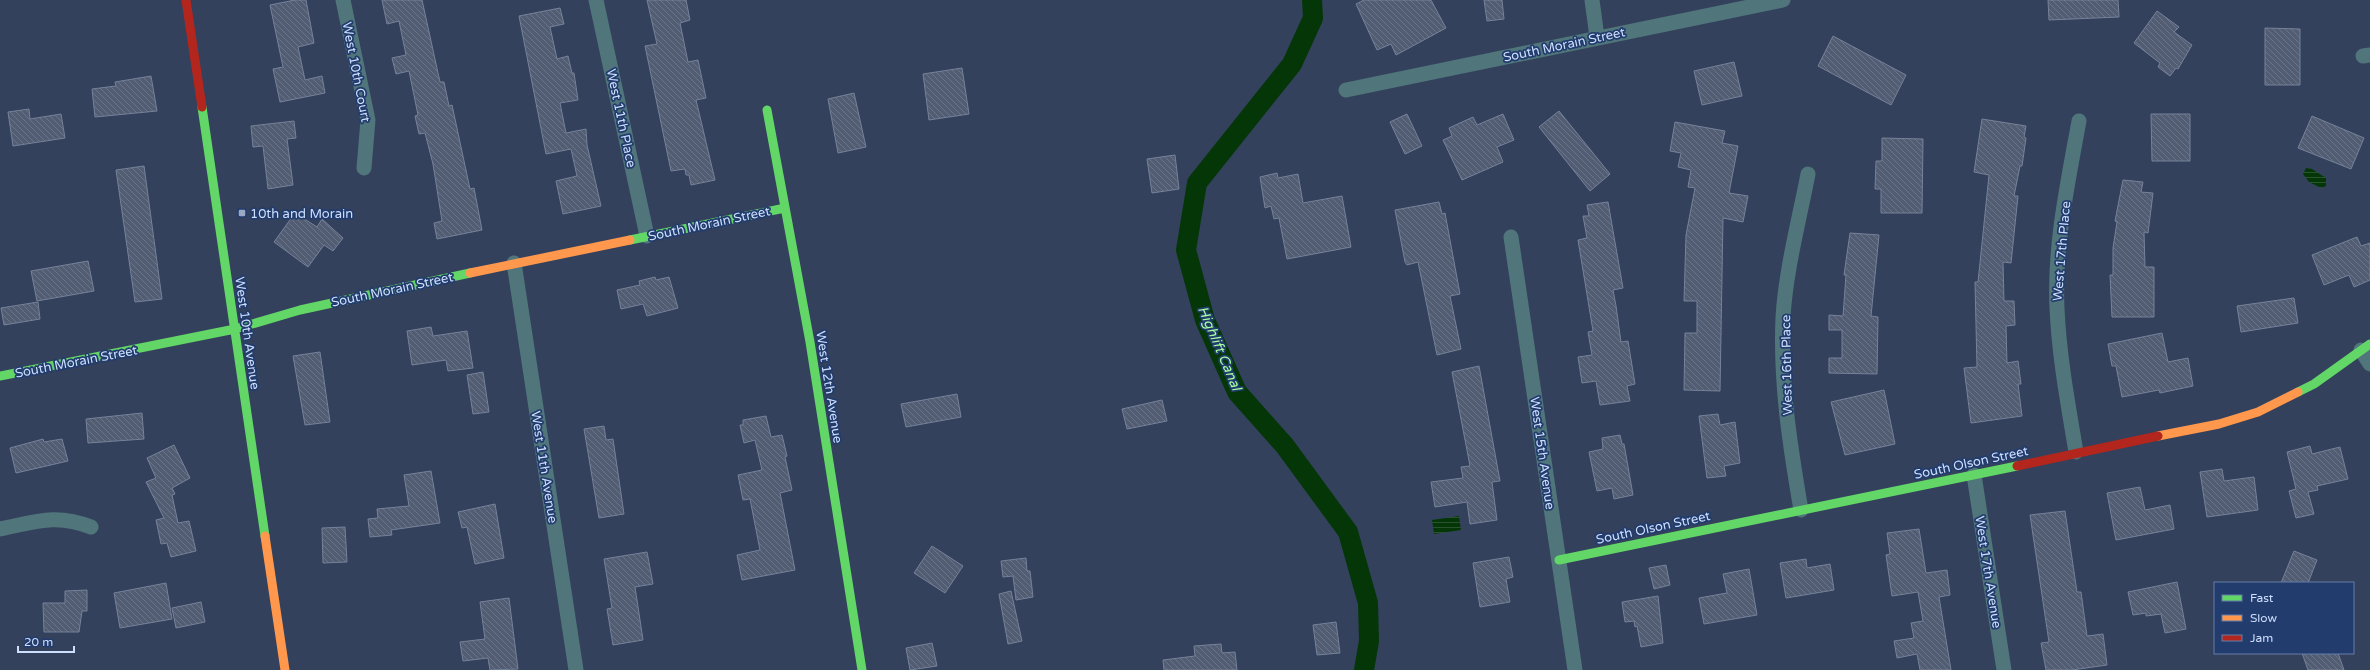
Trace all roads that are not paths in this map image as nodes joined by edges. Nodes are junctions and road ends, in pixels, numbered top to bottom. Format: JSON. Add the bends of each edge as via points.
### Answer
{"nodes":[{"id":1,"x":186,"y":0,"type":"edge"},
{"id":2,"x":343,"y":0,"type":"edge"},
{"id":3,"x":596,"y":0,"type":"edge"},
{"id":4,"x":1592,"y":0,"type":"edge"},
{"id":5,"x":1783,"y":0,"type":"edge"},
{"id":6,"x":1597,"y":37,"type":"junction"},
{"id":7,"x":1346,"y":90,"type":"dead end"},
{"id":8,"x":767,"y":110,"type":"dead end"},
{"id":9,"x":2079,"y":121,"type":"dead end"},
{"id":10,"x":364,"y":168,"type":"dead end"},
{"id":11,"x":1808,"y":174,"type":"dead end"},
{"id":12,"x":785,"y":208,"type":"junction"},
{"id":13,"x":647,"y":236,"type":"junction"},
{"id":14,"x":1512,"y":237,"type":"dead end"},
{"id":15,"x":514,"y":263,"type":"junction"},
{"id":16,"x":235,"y":329,"type":"junction"},
{"id":17,"x":2366,"y":347,"type":"edge"},
{"id":18,"x":2370,"y":364,"type":"edge"},
{"id":19,"x":0,"y":376,"type":"edge"},
{"id":20,"x":2076,"y":452,"type":"junction"},
{"id":21,"x":1974,"y":475,"type":"junction"},
{"id":22,"x":1801,"y":510,"type":"junction"},
{"id":23,"x":91,"y":527,"type":"dead end"},
{"id":24,"x":0,"y":529,"type":"edge"},
{"id":25,"x":1559,"y":560,"type":"junction"},
{"id":26,"x":284,"y":670,"type":"edge"},
{"id":27,"x":576,"y":670,"type":"edge"},
{"id":28,"x":862,"y":670,"type":"edge"},
{"id":29,"x":1575,"y":670,"type":"edge"},
{"id":30,"x":2004,"y":670,"type":"edge"}],
"edges":[{"from":1,"to":16,"type":"street","name":"West 10th Avenue"},
{"from":2,"to":10,"type":"street","name":"West 10th Court","via":[[368,120]]},
{"from":3,"to":13,"type":"street","name":"West 11th Place"},
{"from":4,"to":6,"type":"street"},
{"from":5,"to":6,"type":"street","name":"South Morain Street"},
{"from":6,"to":7,"type":"street","name":"South Morain Street"},
{"from":8,"to":12,"type":"street","name":"West 12th Avenue"},
{"from":9,"to":20,"type":"street","name":"West 17th Place","via":[[2059,248],[2057,307],[2061,355]]},
{"from":11,"to":22,"type":"street","name":"West 16th Place","via":[[1783,316],[1786,418]]},
{"from":12,"to":13,"type":"street","name":"South Morain Street"},
{"from":12,"to":28,"type":"street","name":"West 12th Avenue","via":[[812,350]]},
{"from":13,"to":15,"type":"street","name":"South Morain Street"},
{"from":14,"to":25,"type":"street","name":"West 15th Avenue"},
{"from":15,"to":16,"type":"street","name":"South Morain Street","via":[[300,310]]},
{"from":15,"to":27,"type":"street","name":"West 11th Avenue"},
{"from":16,"to":19,"type":"street","name":"South Morain Street"},
{"from":16,"to":26,"type":"street","name":"West 10th Avenue"},
{"from":17,"to":18,"type":"street"},
{"from":17,"to":20,"type":"street","name":"South Olson Street","via":[[2314,384],[2258,412],[2219,424]]},
{"from":20,"to":21,"type":"street","name":"South Olson Street"},
{"from":21,"to":22,"type":"street","name":"South Olson Street"},
{"from":21,"to":30,"type":"street","name":"West 17th Avenue"},
{"from":22,"to":25,"type":"street","name":"South Olson Street"},
{"from":23,"to":24,"type":"street","via":[[74,520],[59,518]]},
{"from":25,"to":29,"type":"street","name":"West 15th Avenue"}]}
